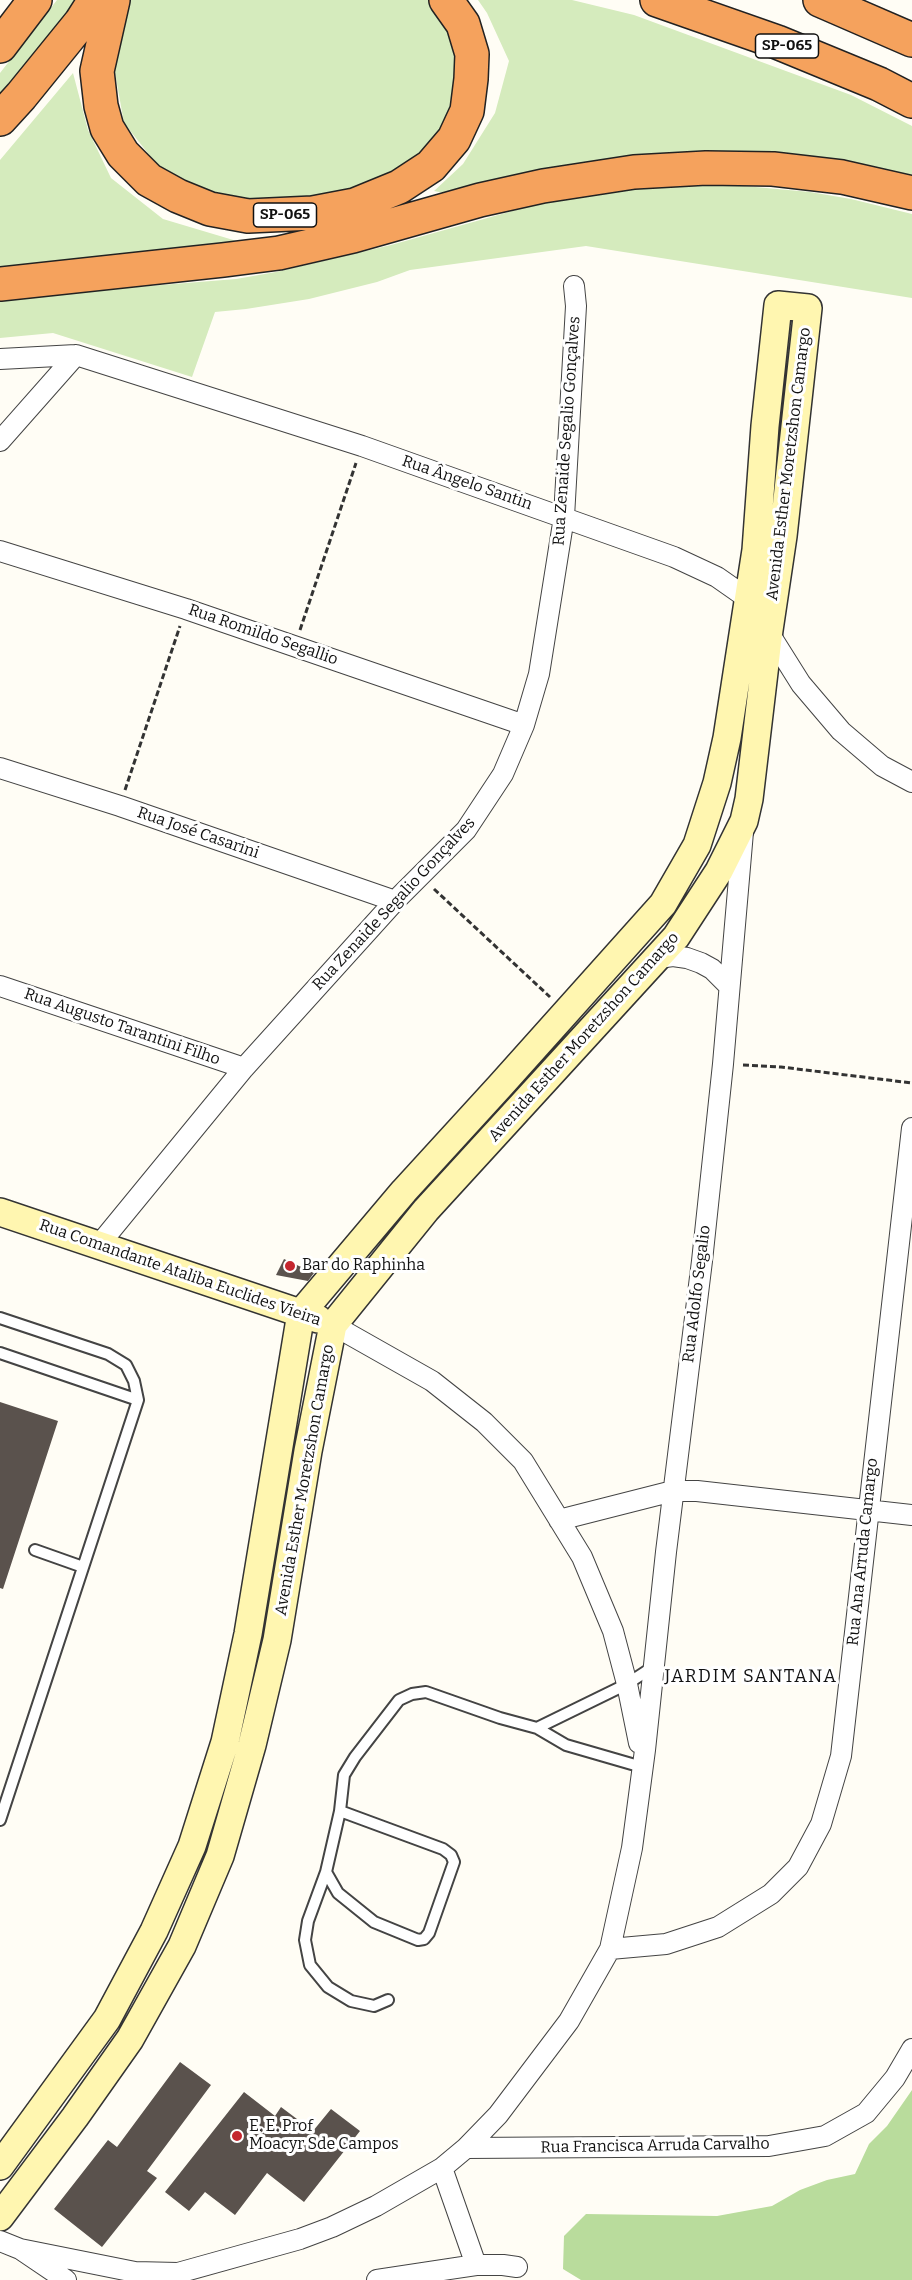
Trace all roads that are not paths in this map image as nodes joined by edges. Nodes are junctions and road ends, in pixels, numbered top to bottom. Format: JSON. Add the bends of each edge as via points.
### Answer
{"nodes":[{"id":1,"x":34,"y":0,"type":"edge"},
{"id":2,"x":95,"y":0,"type":"edge"},
{"id":3,"x":113,"y":0,"type":"edge"},
{"id":4,"x":446,"y":0,"type":"edge"},
{"id":5,"x":657,"y":0,"type":"edge"},
{"id":6,"x":820,"y":0,"type":"edge"},
{"id":7,"x":0,"y":34,"type":"edge"},
{"id":8,"x":912,"y":40,"type":"edge"},
{"id":9,"x":0,"y":46,"type":"edge"},
{"id":10,"x":912,"y":101,"type":"edge"},
{"id":11,"x":0,"y":118,"type":"edge"},
{"id":12,"x":912,"y":193,"type":"edge"},
{"id":13,"x":0,"y":284,"type":"edge"},
{"id":14,"x":574,"y":286,"type":"dead end"},
{"id":15,"x":76,"y":355,"type":"junction"},
{"id":16,"x":0,"y":359,"type":"edge"},
{"id":17,"x":0,"y":441,"type":"edge"},
{"id":18,"x":564,"y":517,"type":"junction"},
{"id":19,"x":0,"y":551,"type":"edge"},
{"id":20,"x":747,"y":598,"type":"junction"},
{"id":21,"x":769,"y":630,"type":"junction"},
{"id":22,"x":524,"y":725,"type":"junction"},
{"id":23,"x":0,"y":768,"type":"edge"},
{"id":24,"x":912,"y":782,"type":"edge"},
{"id":25,"x":744,"y":821,"type":"junction"},
{"id":26,"x":395,"y":901,"type":"junction"},
{"id":27,"x":658,"y":958,"type":"junction"},
{"id":28,"x":0,"y":986,"type":"edge"},
{"id":29,"x":729,"y":986,"type":"junction"},
{"id":30,"x":244,"y":1068,"type":"junction"},
{"id":31,"x":912,"y":1128,"type":"edge"},
{"id":32,"x":0,"y":1212,"type":"edge"},
{"id":33,"x":98,"y":1246,"type":"junction"},
{"id":34,"x":301,"y":1313,"type":"junction"},
{"id":35,"x":0,"y":1318,"type":"edge"},
{"id":36,"x":333,"y":1325,"type":"junction"},
{"id":37,"x":0,"y":1353,"type":"edge"},
{"id":38,"x":138,"y":1400,"type":"junction"},
{"id":39,"x":673,"y":1491,"type":"junction"},
{"id":40,"x":868,"y":1510,"type":"junction"},
{"id":41,"x":912,"y":1515,"type":"edge"},
{"id":42,"x":559,"y":1520,"type":"junction"},
{"id":43,"x":35,"y":1550,"type":"dead end"},
{"id":44,"x":83,"y":1567,"type":"junction"},
{"id":45,"x":654,"y":1667,"type":"junction"},
{"id":46,"x":627,"y":1684,"type":"junction"},
{"id":47,"x":537,"y":1728,"type":"junction"},
{"id":48,"x":642,"y":1767,"type":"junction"},
{"id":49,"x":340,"y":1811,"type":"junction"},
{"id":50,"x":0,"y":1820,"type":"edge"},
{"id":51,"x":326,"y":1872,"type":"junction"},
{"id":52,"x":610,"y":1949,"type":"junction"},
{"id":53,"x":388,"y":2000,"type":"dead end"},
{"id":54,"x":912,"y":2049,"type":"edge"},
{"id":55,"x":466,"y":2148,"type":"junction"},
{"id":56,"x":0,"y":2166,"type":"edge"},
{"id":57,"x":442,"y":2168,"type":"junction"},
{"id":58,"x":0,"y":2217,"type":"edge"},
{"id":59,"x":0,"y":2241,"type":"edge"},
{"id":60,"x":20,"y":2249,"type":"junction"},
{"id":61,"x":476,"y":2265,"type":"junction"},
{"id":62,"x":510,"y":2266,"type":"dead end"},
{"id":63,"x":134,"y":2276,"type":"edge"},
{"id":64,"x":182,"y":2277,"type":"edge"},
{"id":65,"x":419,"y":2277,"type":"edge"},
{"id":66,"x":66,"y":2280,"type":"edge"},
{"id":67,"x":377,"y":2280,"type":"edge"}],
"edges":[{"from":1,"to":7,"type":"highway"},
{"from":1,"to":9,"type":"highway"},
{"from":2,"to":11,"type":"highway","via":[[75,30]]},
{"from":3,"to":4,"type":"highway","number":"SP-065","via":[[97,70],[107,128],[123,154],[149,180],[210,210],[275,216],[355,205],[399,187],[431,166],[454,139],[467,111],[472,54],[463,24]]},
{"from":5,"to":10,"type":"highway","number":"SP-065","via":[[777,42]]},
{"from":6,"to":8,"type":"highway"},
{"from":12,"to":13,"type":"highway","via":[[842,177],[773,169],[634,172],[543,186],[279,253]]},
{"from":14,"to":18,"type":"street","name":"Rua Zenaide Segalio Gonçalves"},
{"from":15,"to":16,"type":"street"},
{"from":15,"to":17,"type":"street"},
{"from":15,"to":18,"type":"street","name":"Rua Ângelo Santin","via":[[362,446]]},
{"from":18,"to":20,"type":"street","name":"Rua Ângelo Santin","via":[[674,557],[717,577]]},
{"from":18,"to":22,"type":"street","name":"Rua Zenaide Segalio Gonçalves","via":[[539,674]]},
{"from":19,"to":22,"type":"street","name":"Rua Romildo Segallio","via":[[186,609]]},
{"from":20,"to":21,"type":"street","name":"Rua Ângelo Santin"},
{"from":20,"to":21,"type":"street","name":"Avenida Esther Moretzshon Camargo","via":[[756,550],[778,305],[808,308]]},
{"from":20,"to":34,"type":"street","name":"Avenida Esther Moretzshon Camargo","via":[[717,783],[697,845],[663,904],[404,1191]]},
{"from":21,"to":24,"type":"street","name":"Rua Ângelo Santin","via":[[801,684],[842,731],[882,766]]},
{"from":21,"to":25,"type":"street","name":"Avenida Esther Moretzshon Camargo"},
{"from":22,"to":26,"type":"street","name":"Rua Zenaide Segalio Gonçalves","via":[[503,774],[466,830]]},
{"from":23,"to":26,"type":"street","name":"Rua José Casarini"},
{"from":25,"to":27,"type":"street","name":"Avenida Esther Moretzshon Camargo","via":[[696,908]]},
{"from":25,"to":29,"type":"street","name":"Rua Adolfo Segalio"},
{"from":26,"to":30,"type":"street","name":"Rua Zenaide Segalio Gonçalves"},
{"from":27,"to":29,"type":"street","via":[[673,956],[701,963]]},
{"from":27,"to":36,"type":"street","name":"Avenida Esther Moretzshon Camargo","via":[[426,1210]]},
{"from":28,"to":30,"type":"street","name":"Rua Augusto Tarantini Filho"},
{"from":29,"to":39,"type":"street","name":"Rua Adolfo Segalio","via":[[702,1261]]},
{"from":30,"to":33,"type":"street","name":"Rua Zenaide Segalio Gonçalves"},
{"from":31,"to":40,"type":"street","name":"Rua Ana Arruda Camargo"},
{"from":32,"to":33,"type":"street","name":"Rua Comandante Ataliba Euclides Vieira"},
{"from":33,"to":34,"type":"street","name":"Rua Comandante Ataliba Euclides Vieira"},
{"from":34,"to":36,"type":"street","name":"Rua Comandante Ataliba Euclides Vieira"},
{"from":34,"to":56,"type":"street","name":"Avenida Esther Moretzshon Camargo","via":[[248,1634],[228,1731],[192,1846],[154,1931],[107,2019]]},
{"from":35,"to":38,"type":"lane","via":[[108,1354],[126,1365]]},
{"from":36,"to":42,"type":"street","name":"Rua Comandante Ataliba Euclides Vieira","via":[[432,1382],[484,1422],[523,1461]]},
{"from":36,"to":58,"type":"street","name":"Avenida Esther Moretzshon Camargo","via":[[277,1640],[220,1856],[182,1946],[130,2039]]},
{"from":37,"to":38,"type":"lane"},
{"from":38,"to":44,"type":"lane"},
{"from":39,"to":40,"type":"street"},
{"from":39,"to":42,"type":"street"},
{"from":39,"to":45,"type":"street","name":"Rua Adolfo Segalio"},
{"from":40,"to":41,"type":"street"},
{"from":40,"to":52,"type":"street","name":"Rua Ana Arruda Camargo","via":[[841,1756],[821,1824],[798,1867],[771,1894],[718,1927],[666,1944]]},
{"from":42,"to":46,"type":"street","name":"Rua Comandante Ataliba Euclides Vieira","via":[[582,1557],[613,1631]]},
{"from":43,"to":44,"type":"lane"},
{"from":44,"to":50,"type":"lane"},
{"from":45,"to":46,"type":"lane"},
{"from":45,"to":48,"type":"street","name":"Rua Adolfo Segalio"},
{"from":46,"to":47,"type":"lane"},
{"from":46,"to":48,"type":"street","name":"Rua Comandante Ataliba Euclides Vieira"},
{"from":47,"to":48,"type":"lane","via":[[566,1745]]},
{"from":47,"to":49,"type":"lane","via":[[426,1692],[412,1694],[399,1700],[355,1756],[344,1775]]},
{"from":48,"to":52,"type":"street","name":"Rua Adolfo Segalio","via":[[632,1848]]},
{"from":49,"to":51,"type":"lane"},
{"from":49,"to":51,"type":"lane","via":[[443,1849],[454,1862],[429,1933],[418,1940],[374,1922],[338,1893]]},
{"from":51,"to":53,"type":"lane","via":[[308,1921],[305,1940],[310,1965],[328,1987],[351,2001],[374,2006]]},
{"from":52,"to":55,"type":"street","name":"Rua Adolfo Segalio","via":[[569,2021],[498,2115]]},
{"from":54,"to":55,"type":"street","name":"Rua Francisca Arruda Carvalho","via":[[895,2078],[866,2113],[825,2136],[769,2146]]},
{"from":55,"to":57,"type":"street","name":"Rua Adolfo Segalio"},
{"from":57,"to":61,"type":"street"},
{"from":57,"to":64,"type":"street","name":"Rua Adolfo Segalio","via":[[332,2227]]},
{"from":59,"to":60,"type":"street"},
{"from":60,"to":63,"type":"street","name":"Rua Adolfo Segalio"},
{"from":60,"to":66,"type":"street"},
{"from":61,"to":62,"type":"street"},
{"from":61,"to":65,"type":"street"},
{"from":63,"to":64,"type":"street","name":"Rua Adolfo Segalio"},
{"from":65,"to":67,"type":"street"}]}
